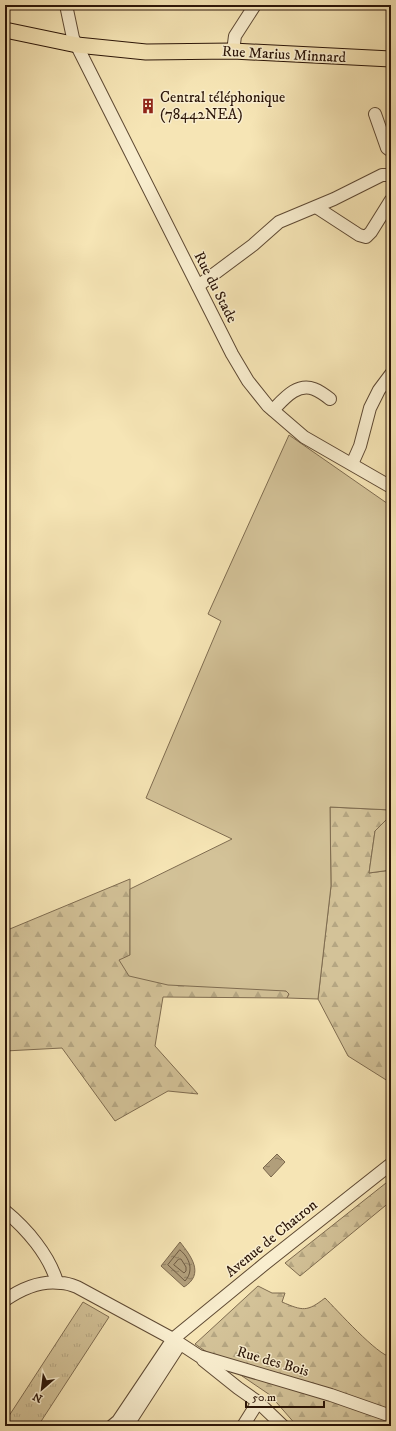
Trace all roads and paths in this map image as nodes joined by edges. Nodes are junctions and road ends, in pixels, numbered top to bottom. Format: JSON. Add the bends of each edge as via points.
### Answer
{"nodes":[{"id":1,"x":66,"y":5,"type":"edge"},
{"id":2,"x":255,"y":5,"type":"edge"},
{"id":3,"x":5,"y":22,"type":"edge"},
{"id":4,"x":5,"y":30,"type":"edge"},
{"id":5,"x":75,"y":42,"type":"junction"},
{"id":6,"x":233,"y":51,"type":"junction"},
{"id":7,"x":391,"y":60,"type":"edge"},
{"id":8,"x":391,"y":123,"type":"edge"},
{"id":9,"x":391,"y":151,"type":"edge"},
{"id":10,"x":391,"y":175,"type":"edge"},
{"id":11,"x":391,"y":200,"type":"edge"},
{"id":12,"x":316,"y":207,"type":"junction"},
{"id":13,"x":198,"y":286,"type":"junction"},
{"id":14,"x":391,"y":374,"type":"edge"},
{"id":15,"x":330,"y":399,"type":"dead end"},
{"id":16,"x":273,"y":410,"type":"junction"},
{"id":17,"x":352,"y":464,"type":"junction"},
{"id":18,"x":391,"y":487,"type":"edge"},
{"id":19,"x":391,"y":1164,"type":"edge"},
{"id":20,"x":5,"y":1212,"type":"edge"},
{"id":21,"x":57,"y":1282,"type":"junction"},
{"id":22,"x":5,"y":1300,"type":"edge"},
{"id":23,"x":177,"y":1342,"type":"junction"},
{"id":24,"x":199,"y":1356,"type":"junction"},
{"id":25,"x":251,"y":1372,"type":"junction"},
{"id":26,"x":238,"y":1388,"type":"junction"},
{"id":27,"x":258,"y":1402,"type":"junction"},
{"id":28,"x":391,"y":1416,"type":"edge"},
{"id":29,"x":108,"y":1424,"type":"edge"},
{"id":30,"x":127,"y":1426,"type":"edge"},
{"id":31,"x":243,"y":1426,"type":"edge"},
{"id":32,"x":283,"y":1426,"type":"edge"}],
"edges":[{"from":1,"to":5,"type":"street","name":"Rue du Stade"},
{"from":2,"to":6,"type":"street","via":[[234,36]]},
{"from":3,"to":5,"type":"main road","name":"Rue Marius Minnard"},
{"from":4,"to":5,"type":"main road","name":"Rue Marius Minnard"},
{"from":5,"to":6,"type":"main road","name":"Rue Marius Minnard","via":[[109,41],[178,52]]},
{"from":5,"to":13,"type":"street","name":"Rue du Stade"},
{"from":6,"to":7,"type":"main road","name":"Rue Marius Minnard"},
{"from":8,"to":9,"type":"street","via":[[377,119]]},
{"from":10,"to":12,"type":"street","via":[[382,176]]},
{"from":11,"to":12,"type":"street","via":[[366,237]]},
{"from":12,"to":13,"type":"street","via":[[280,222],[254,245]]},
{"from":13,"to":16,"type":"street","name":"Rue du Stade","via":[[248,381]]},
{"from":14,"to":17,"type":"street","via":[[370,408],[360,446]]},
{"from":15,"to":16,"type":"street","via":[[313,388],[306,387],[295,390]]},
{"from":16,"to":17,"type":"street","name":"Rue du Stade","via":[[304,437]]},
{"from":17,"to":18,"type":"street","name":"Rue du Stade"},
{"from":19,"to":23,"type":"street","name":"Avenue de Chatron","via":[[267,1262]]},
{"from":20,"to":21,"type":"street","via":[[34,1242],[53,1269]]},
{"from":21,"to":22,"type":"street","via":[[26,1288]]},
{"from":21,"to":23,"type":"street","name":"Rue des Bois","via":[[77,1287]]},
{"from":23,"to":24,"type":"street","name":"Rue des Bois"},
{"from":23,"to":29,"type":"street","via":[[118,1421]]},
{"from":23,"to":30,"type":"street"},
{"from":24,"to":25,"type":"street","name":"Rue des Bois"},
{"from":24,"to":26,"type":"street"},
{"from":25,"to":26,"type":"street"},
{"from":25,"to":28,"type":"street","name":"Rue des Bois","via":[[331,1395]]},
{"from":26,"to":27,"type":"street"},
{"from":27,"to":31,"type":"street"},
{"from":27,"to":32,"type":"street"}]}
